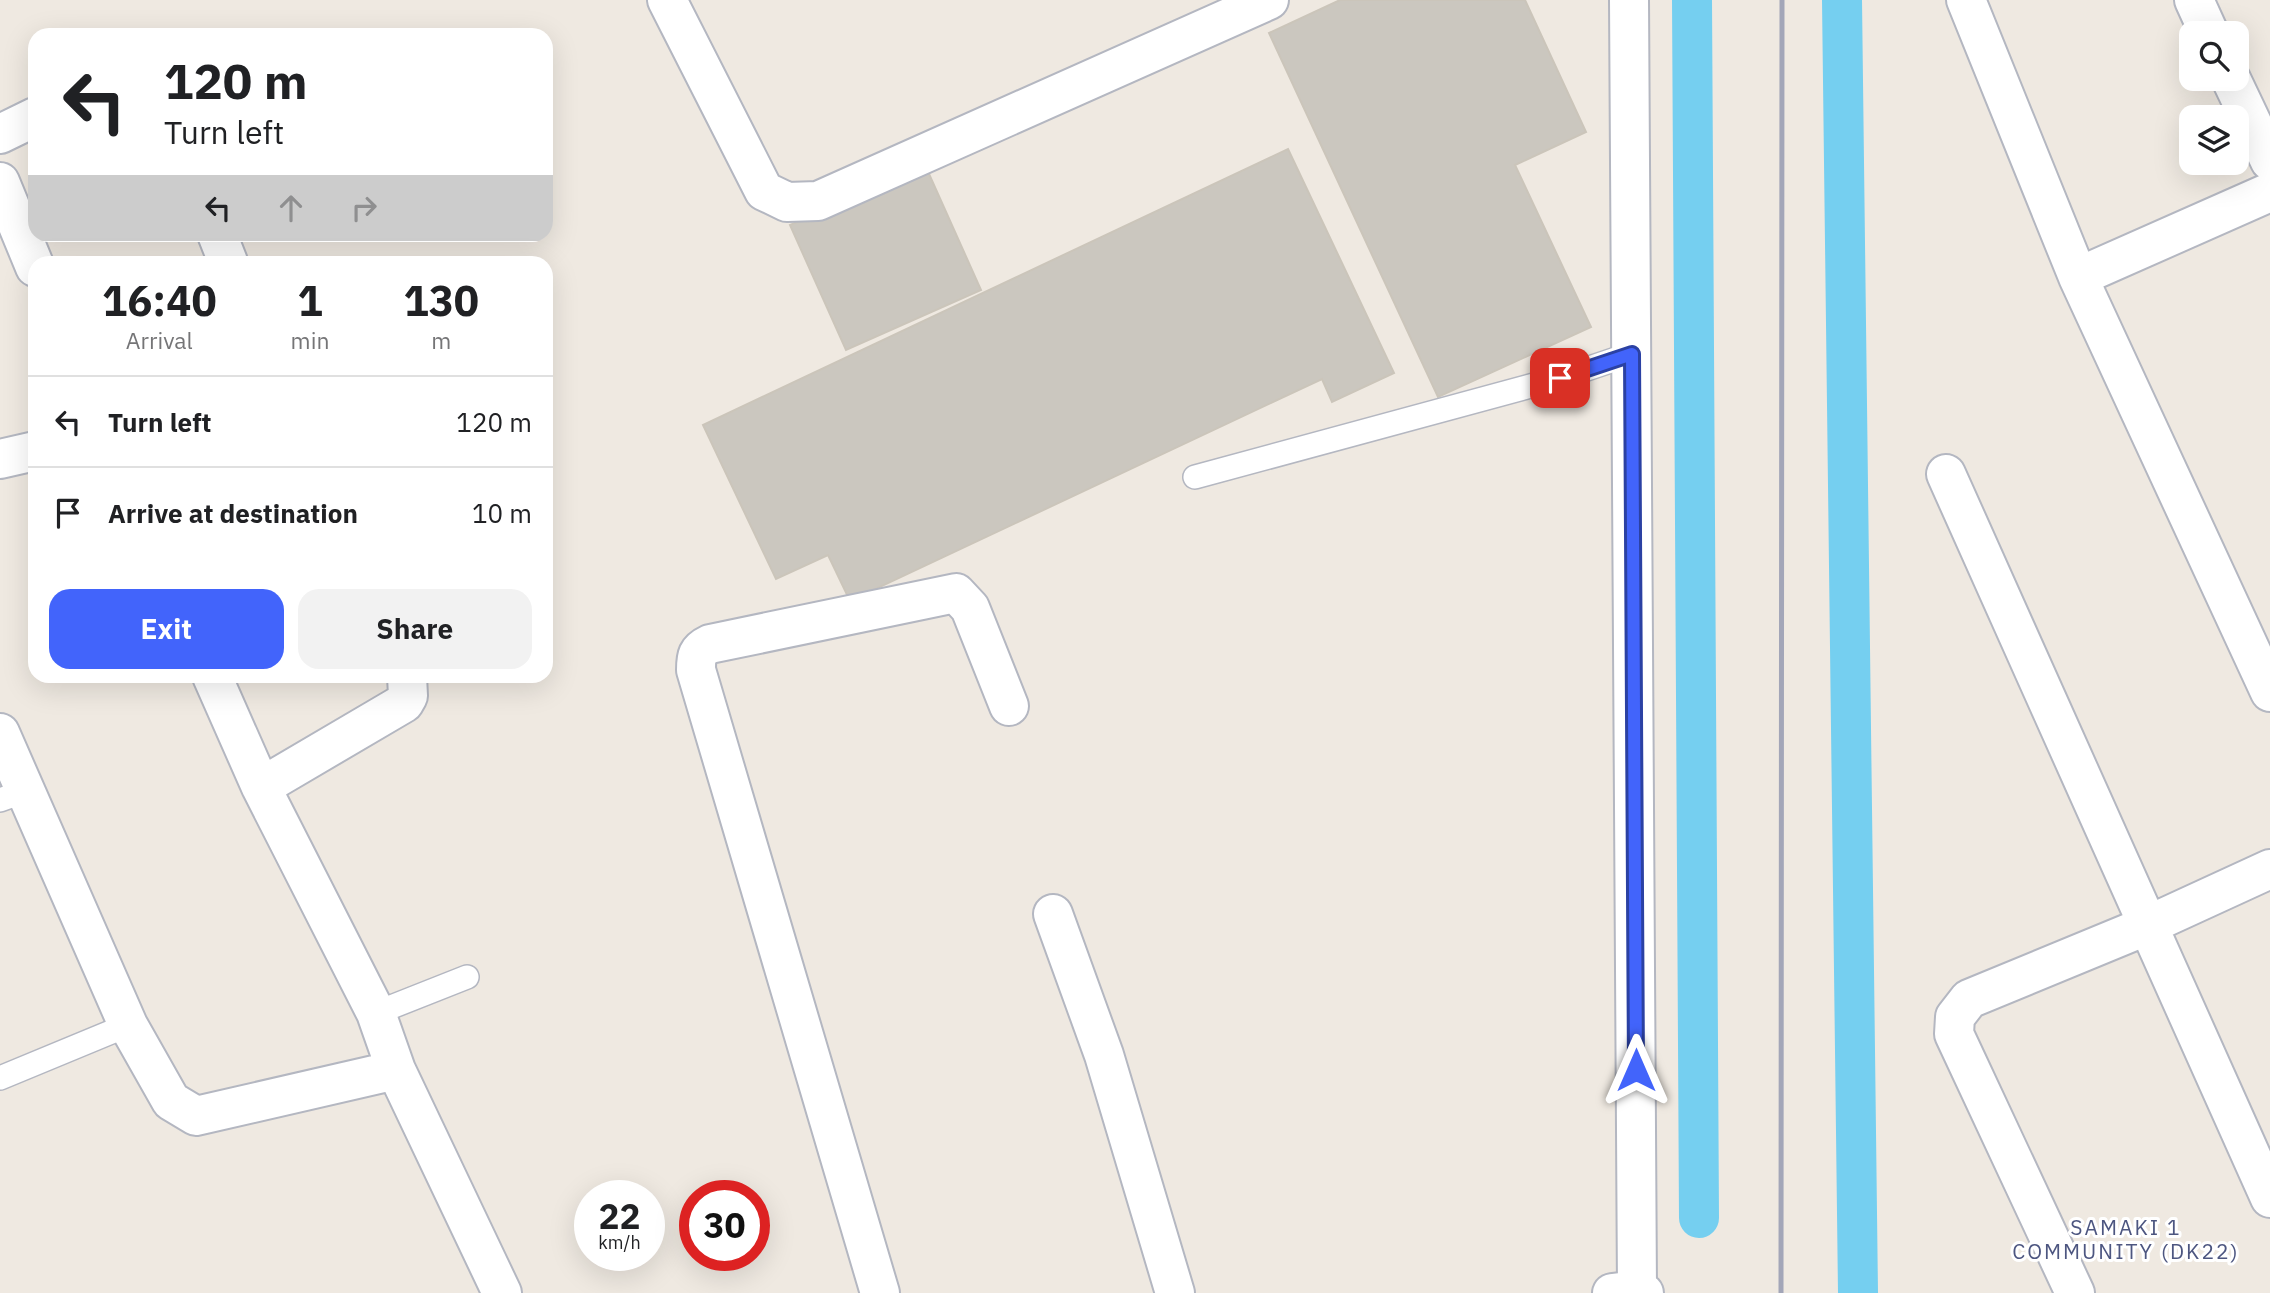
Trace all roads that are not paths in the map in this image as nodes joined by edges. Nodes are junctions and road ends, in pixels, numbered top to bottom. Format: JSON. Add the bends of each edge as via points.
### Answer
{"nodes":[{"id":1,"x":667,"y":0,"type":"edge"},
{"id":2,"x":1269,"y":0,"type":"edge"},
{"id":3,"x":1629,"y":0,"type":"edge"},
{"id":4,"x":1966,"y":0,"type":"edge"},
{"id":5,"x":2194,"y":0,"type":"edge"},
{"id":6,"x":2204,"y":21,"type":"edge"},
{"id":7,"x":2237,"y":91,"type":"edge"},
{"id":8,"x":28,"y":120,"type":"edge"},
{"id":9,"x":0,"y":134,"type":"edge"},
{"id":10,"x":2270,"y":161,"type":"edge"},
{"id":11,"x":0,"y":182,"type":"edge"},
{"id":12,"x":2270,"y":192,"type":"edge"},
{"id":13,"x":30,"y":256,"type":"edge"},
{"id":14,"x":2078,"y":277,"type":"junction"},
{"id":15,"x":1632,"y":354,"type":"junction"},
{"id":16,"x":28,"y":453,"type":"edge"},
{"id":17,"x":0,"y":459,"type":"edge"},
{"id":18,"x":1946,"y":474,"type":"dead end"},
{"id":19,"x":1195,"y":477,"type":"dead end"},
{"id":20,"x":215,"y":683,"type":"edge"},
{"id":21,"x":407,"y":683,"type":"edge"},
{"id":22,"x":2270,"y":692,"type":"edge"},
{"id":23,"x":1009,"y":706,"type":"dead end"},
{"id":24,"x":0,"y":733,"type":"edge"},
{"id":25,"x":261,"y":787,"type":"junction"},
{"id":26,"x":13,"y":795,"type":"edge"},
{"id":27,"x":2270,"y":869,"type":"edge"},
{"id":28,"x":1053,"y":914,"type":"dead end"},
{"id":29,"x":2146,"y":926,"type":"junction"},
{"id":30,"x":467,"y":977,"type":"dead end"},
{"id":31,"x":376,"y":1013,"type":"junction"},
{"id":32,"x":128,"y":1025,"type":"junction"},
{"id":33,"x":396,"y":1070,"type":"junction"},
{"id":34,"x":0,"y":1078,"type":"edge"},
{"id":35,"x":2270,"y":1198,"type":"edge"},
{"id":36,"x":1631,"y":1292,"type":"edge"},
{"id":37,"x":502,"y":1293,"type":"edge"},
{"id":38,"x":880,"y":1293,"type":"edge"},
{"id":39,"x":1175,"y":1293,"type":"edge"},
{"id":40,"x":2075,"y":1293,"type":"edge"}],
"edges":[{"from":1,"to":2,"type":"street","via":[[764,191],[787,202],[818,201]]},
{"from":3,"to":15,"type":"street"},
{"from":4,"to":14,"type":"street"},
{"from":5,"to":6,"type":"street"},
{"from":7,"to":10,"type":"street"},
{"from":8,"to":9,"type":"street"},
{"from":11,"to":13,"type":"street"},
{"from":12,"to":14,"type":"street"},
{"from":14,"to":22,"type":"street"},
{"from":15,"to":19,"type":"lane","via":[[1560,378]]},
{"from":15,"to":36,"type":"street"},
{"from":16,"to":17,"type":"street"},
{"from":18,"to":29,"type":"street"},
{"from":20,"to":25,"type":"street"},
{"from":21,"to":25,"type":"street","via":[[404,703]]},
{"from":23,"to":38,"type":"street","via":[[970,608],[956,593],[709,644],[696,657],[696,670]]},
{"from":24,"to":26,"type":"street"},
{"from":25,"to":31,"type":"street"},
{"from":26,"to":32,"type":"street"},
{"from":27,"to":29,"type":"street"},
{"from":28,"to":39,"type":"street","via":[[1104,1055]]},
{"from":29,"to":35,"type":"street"},
{"from":29,"to":40,"type":"street","via":[[1969,999],[1955,1017],[1954,1034]]},
{"from":30,"to":31,"type":"lane"},
{"from":31,"to":33,"type":"street"},
{"from":32,"to":33,"type":"street","via":[[171,1101],[196,1116]]},
{"from":32,"to":34,"type":"lane"},
{"from":33,"to":37,"type":"street"}]}
